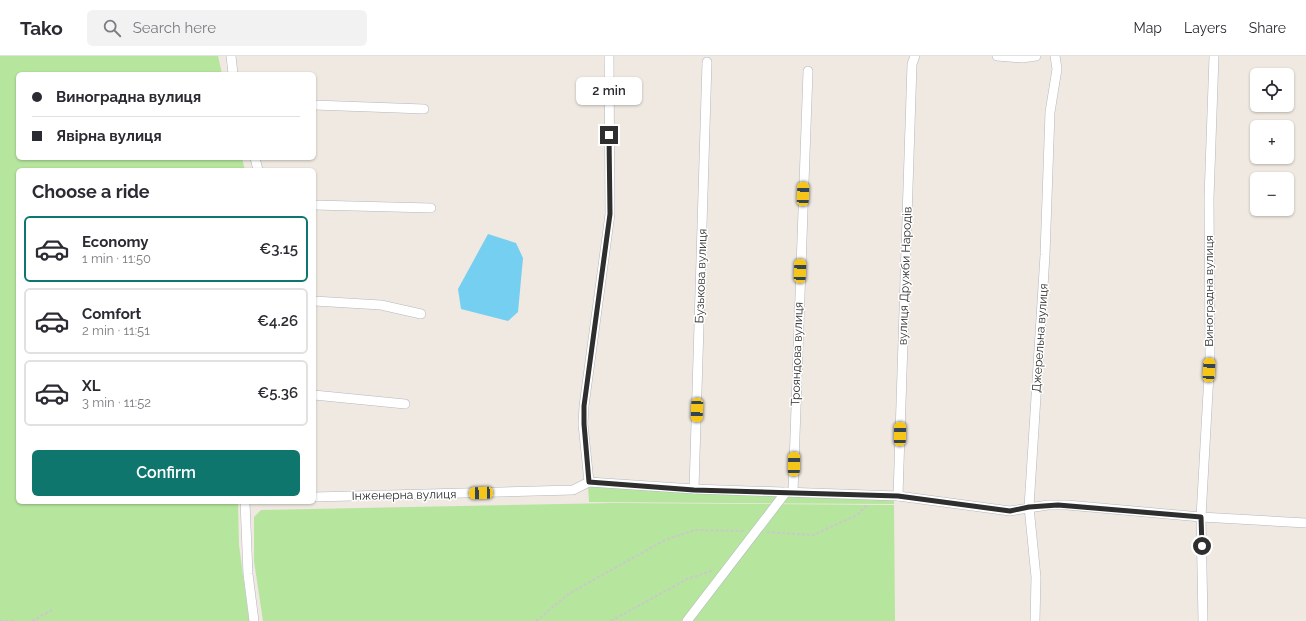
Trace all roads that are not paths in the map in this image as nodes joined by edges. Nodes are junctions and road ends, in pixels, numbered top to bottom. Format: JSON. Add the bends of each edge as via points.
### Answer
{"nodes":[{"id":1,"x":231,"y":56,"type":"edge"},
{"id":2,"x":609,"y":56,"type":"edge"},
{"id":3,"x":915,"y":56,"type":"edge"},
{"id":4,"x":997,"y":56,"type":"edge"},
{"id":5,"x":1036,"y":56,"type":"edge"},
{"id":6,"x":1055,"y":56,"type":"edge"},
{"id":7,"x":1214,"y":56,"type":"edge"},
{"id":8,"x":707,"y":62,"type":"dead end"},
{"id":9,"x":808,"y":71,"type":"dead end"},
{"id":10,"x":233,"y":72,"type":"edge"},
{"id":11,"x":316,"y":105,"type":"edge"},
{"id":12,"x":424,"y":109,"type":"dead end"},
{"id":13,"x":316,"y":205,"type":"edge"},
{"id":14,"x":431,"y":208,"type":"dead end"},
{"id":15,"x":316,"y":301,"type":"edge"},
{"id":16,"x":421,"y":314,"type":"dead end"},
{"id":17,"x":316,"y":395,"type":"edge"},
{"id":18,"x":405,"y":404,"type":"dead end"},
{"id":19,"x":589,"y":482,"type":"junction"},
{"id":20,"x":694,"y":490,"type":"junction"},
{"id":21,"x":790,"y":492,"type":"junction"},
{"id":22,"x":898,"y":496,"type":"junction"},
{"id":23,"x":316,"y":497,"type":"edge"},
{"id":24,"x":244,"y":504,"type":"edge"},
{"id":25,"x":1029,"y":507,"type":"junction"},
{"id":26,"x":1201,"y":517,"type":"junction"},
{"id":27,"x":1306,"y":522,"type":"edge"},
{"id":28,"x":254,"y":621,"type":"edge"},
{"id":29,"x":687,"y":621,"type":"edge"},
{"id":30,"x":1035,"y":621,"type":"edge"},
{"id":31,"x":1203,"y":621,"type":"edge"}],
"edges":[{"from":1,"to":10,"type":"street"},
{"from":2,"to":19,"type":"street","via":[[610,214],[584,406]]},
{"from":3,"to":22,"type":"street","name":"вулиця Дружби Народів","via":[[912,64]]},
{"from":4,"to":5,"type":"street"},
{"from":6,"to":25,"type":"street","name":"Джерельна вулиця","via":[[1057,69],[1050,112],[1045,255]]},
{"from":7,"to":26,"type":"street","name":"Виноградна вулиця","via":[[1209,198],[1210,356]]},
{"from":8,"to":20,"type":"street","name":"Бузькова вулиця"},
{"from":9,"to":21,"type":"street","name":"Трояндова вулиця"},
{"from":11,"to":12,"type":"street"},
{"from":13,"to":14,"type":"street"},
{"from":15,"to":16,"type":"street","via":[[381,306]]},
{"from":17,"to":18,"type":"street"},
{"from":19,"to":20,"type":"street","name":"Інженерна вулиця"},
{"from":19,"to":23,"type":"street","name":"Інженерна вулиця","via":[[573,490]]},
{"from":20,"to":21,"type":"street","name":"Інженерна вулиця"},
{"from":21,"to":22,"type":"street","name":"Інженерна вулиця"},
{"from":21,"to":29,"type":"street","via":[[755,532]]},
{"from":22,"to":25,"type":"street","name":"Інженерна вулиця","via":[[1010,511]]},
{"from":24,"to":28,"type":"street","via":[[248,574]]},
{"from":25,"to":26,"type":"street","name":"Інженерна вулиця","via":[[1067,505]]},
{"from":25,"to":30,"type":"street","name":"Джерельна вулиця","via":[[1036,577]]},
{"from":26,"to":27,"type":"street","name":"Інженерна вулиця"},
{"from":26,"to":31,"type":"street","name":"Виноградна вулиця"}]}
